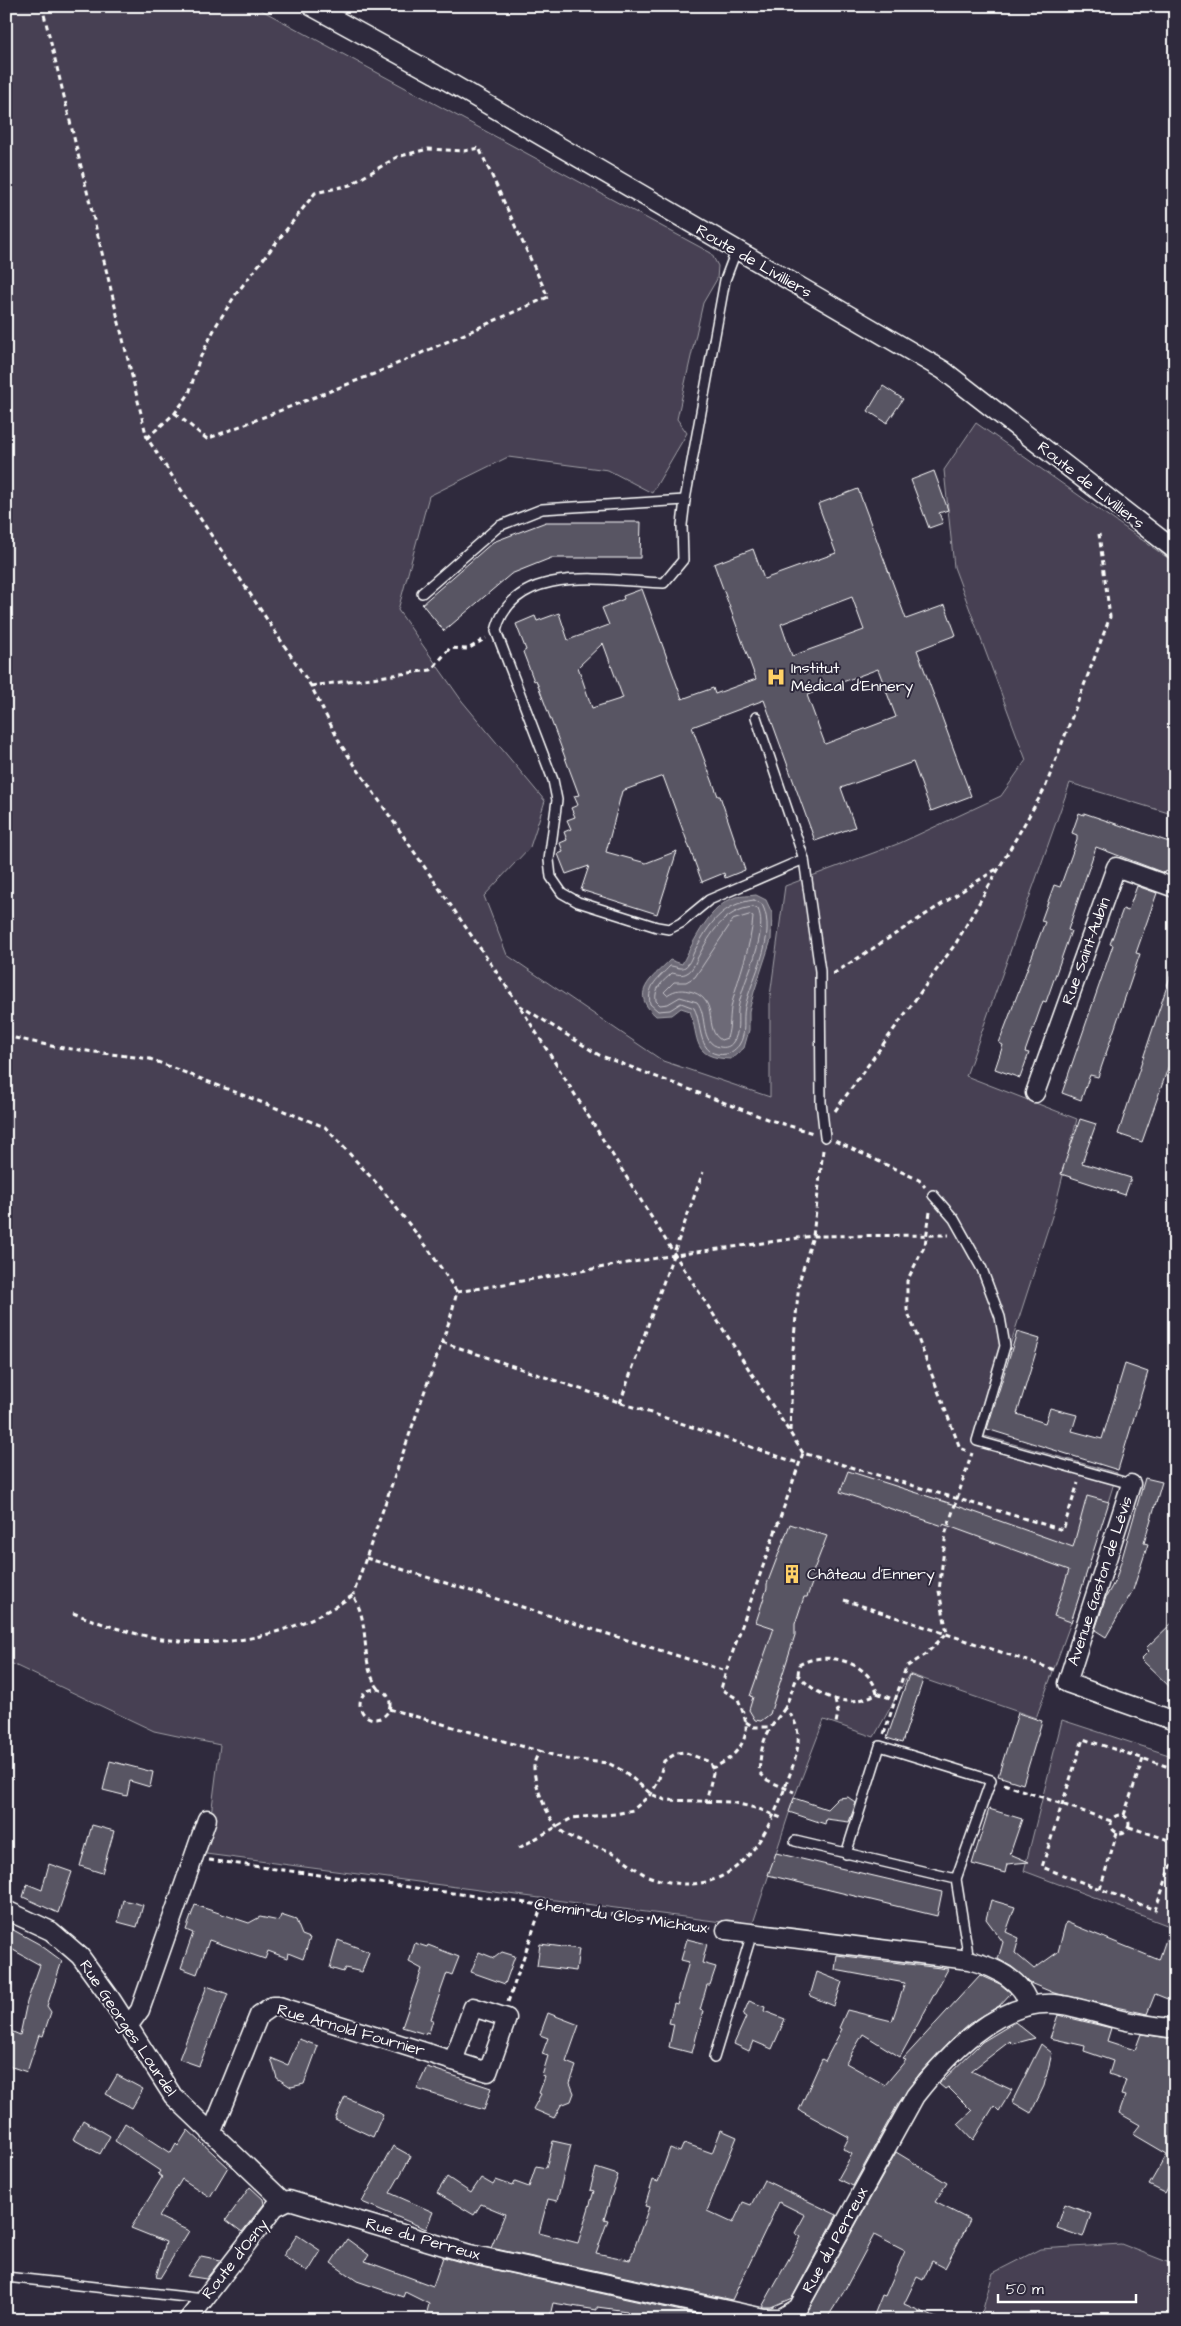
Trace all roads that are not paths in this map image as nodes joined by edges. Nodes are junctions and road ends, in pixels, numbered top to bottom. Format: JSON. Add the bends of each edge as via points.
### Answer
{"nodes":[{"id":1,"x":311,"y":6,"type":"edge"},
{"id":2,"x":736,"y":251,"type":"junction"},
{"id":3,"x":685,"y":500,"type":"junction"},
{"id":4,"x":1175,"y":550,"type":"edge"},
{"id":5,"x":422,"y":592,"type":"dead end"},
{"id":6,"x":756,"y":717,"type":"dead end"},
{"id":7,"x":804,"y":859,"type":"junction"},
{"id":8,"x":1175,"y":888,"type":"edge"},
{"id":9,"x":1034,"y":1093,"type":"dead end"},
{"id":10,"x":824,"y":1132,"type":"road end"},
{"id":11,"x":933,"y":1195,"type":"road end"},
{"id":12,"x":1131,"y":1484,"type":"joint"},
{"id":13,"x":1175,"y":1721,"type":"edge"},
{"id":14,"x":207,"y":1819,"type":"dead end"},
{"id":15,"x":796,"y":1841,"type":"dead end"},
{"id":16,"x":846,"y":1854,"type":"junction"},
{"id":17,"x":956,"y":1879,"type":"junction"},
{"id":18,"x":6,"y":1910,"type":"edge"},
{"id":19,"x":726,"y":1930,"type":"road end"},
{"id":20,"x":752,"y":1933,"type":"junction"},
{"id":21,"x":969,"y":1960,"type":"junction"},
{"id":22,"x":1029,"y":2006,"type":"junction"},
{"id":23,"x":128,"y":2025,"type":"junction"},
{"id":24,"x":1175,"y":2029,"type":"edge"},
{"id":25,"x":714,"y":2058,"type":"dead end"},
{"id":26,"x":453,"y":2061,"type":"junction"},
{"id":27,"x":211,"y":2134,"type":"junction"},
{"id":28,"x":283,"y":2201,"type":"junction"},
{"id":29,"x":6,"y":2277,"type":"edge"},
{"id":30,"x":204,"y":2299,"type":"junction"},
{"id":31,"x":188,"y":2320,"type":"edge"}],
"edges":[{"from":1,"to":2,"type":"street","name":"Route de Livilliers","via":[[435,74]]},
{"from":2,"to":3,"type":"lane","via":[[725,280]]},
{"from":2,"to":4,"type":"street","name":"Route de Livilliers","via":[[943,370]]},
{"from":3,"to":5,"type":"lane","via":[[542,509],[499,526]]},
{"from":3,"to":7,"type":"lane","via":[[683,560],[664,583],[562,578],[524,590],[500,614],[496,631],[553,780],[557,800],[549,860],[551,877],[562,893],[578,902],[669,929],[682,923],[709,900]]},
{"from":6,"to":7,"type":"lane"},
{"from":7,"to":10,"type":"lane","via":[[820,982]]},
{"from":8,"to":9,"type":"street","name":"Rue Saint-Aubin","via":[[1116,867]]},
{"from":11,"to":12,"type":"lane","via":[[954,1219],[982,1269],[1000,1317],[1005,1346],[977,1441]]},
{"from":12,"to":13,"type":"street","name":"Avenue Gaston de Lévis","via":[[1067,1683]]},
{"from":14,"to":23,"type":"street","via":[[140,2010]]},
{"from":15,"to":16,"type":"lane"},
{"from":16,"to":17,"type":"lane"},
{"from":16,"to":17,"type":"lane","via":[[880,1746],[991,1780]]},
{"from":17,"to":21,"type":"lane"},
{"from":18,"to":23,"type":"street","name":"Rue Georges Lourdel","via":[[51,1931],[67,1944],[94,1973]]},
{"from":19,"to":20,"type":"street","name":"Chemin du Clos Michaux"},
{"from":20,"to":21,"type":"street","name":"Chemin du Clos Michaux"},
{"from":20,"to":25,"type":"lane"},
{"from":21,"to":22,"type":"street","name":"Chemin du Clos Michaux","via":[[991,1966],[1022,1988]]},
{"from":22,"to":24,"type":"street","name":"Rue du Perreux","via":[[1064,2005]]},
{"from":22,"to":28,"type":"street","name":"Rue du Perreux","via":[[1002,2017],[966,2042],[920,2089],[798,2308],[781,2318],[764,2318],[541,2271],[470,2254],[293,2200]]},
{"from":23,"to":27,"type":"street","name":"Rue Georges Lourdel","via":[[173,2096]]},
{"from":26,"to":26,"type":"street","name":"Rue Arnold Fournier","via":[[488,2072],[507,2018],[473,2007]]},
{"from":26,"to":27,"type":"street","name":"Rue Arnold Fournier","via":[[272,2006],[260,2015]]},
{"from":27,"to":28,"type":"street","name":"Rue Georges Lourdel"},
{"from":28,"to":30,"type":"street","name":"Route d'Osny"},
{"from":29,"to":30,"type":"lane"},
{"from":30,"to":31,"type":"street","name":"Route d'Osny"}]}
